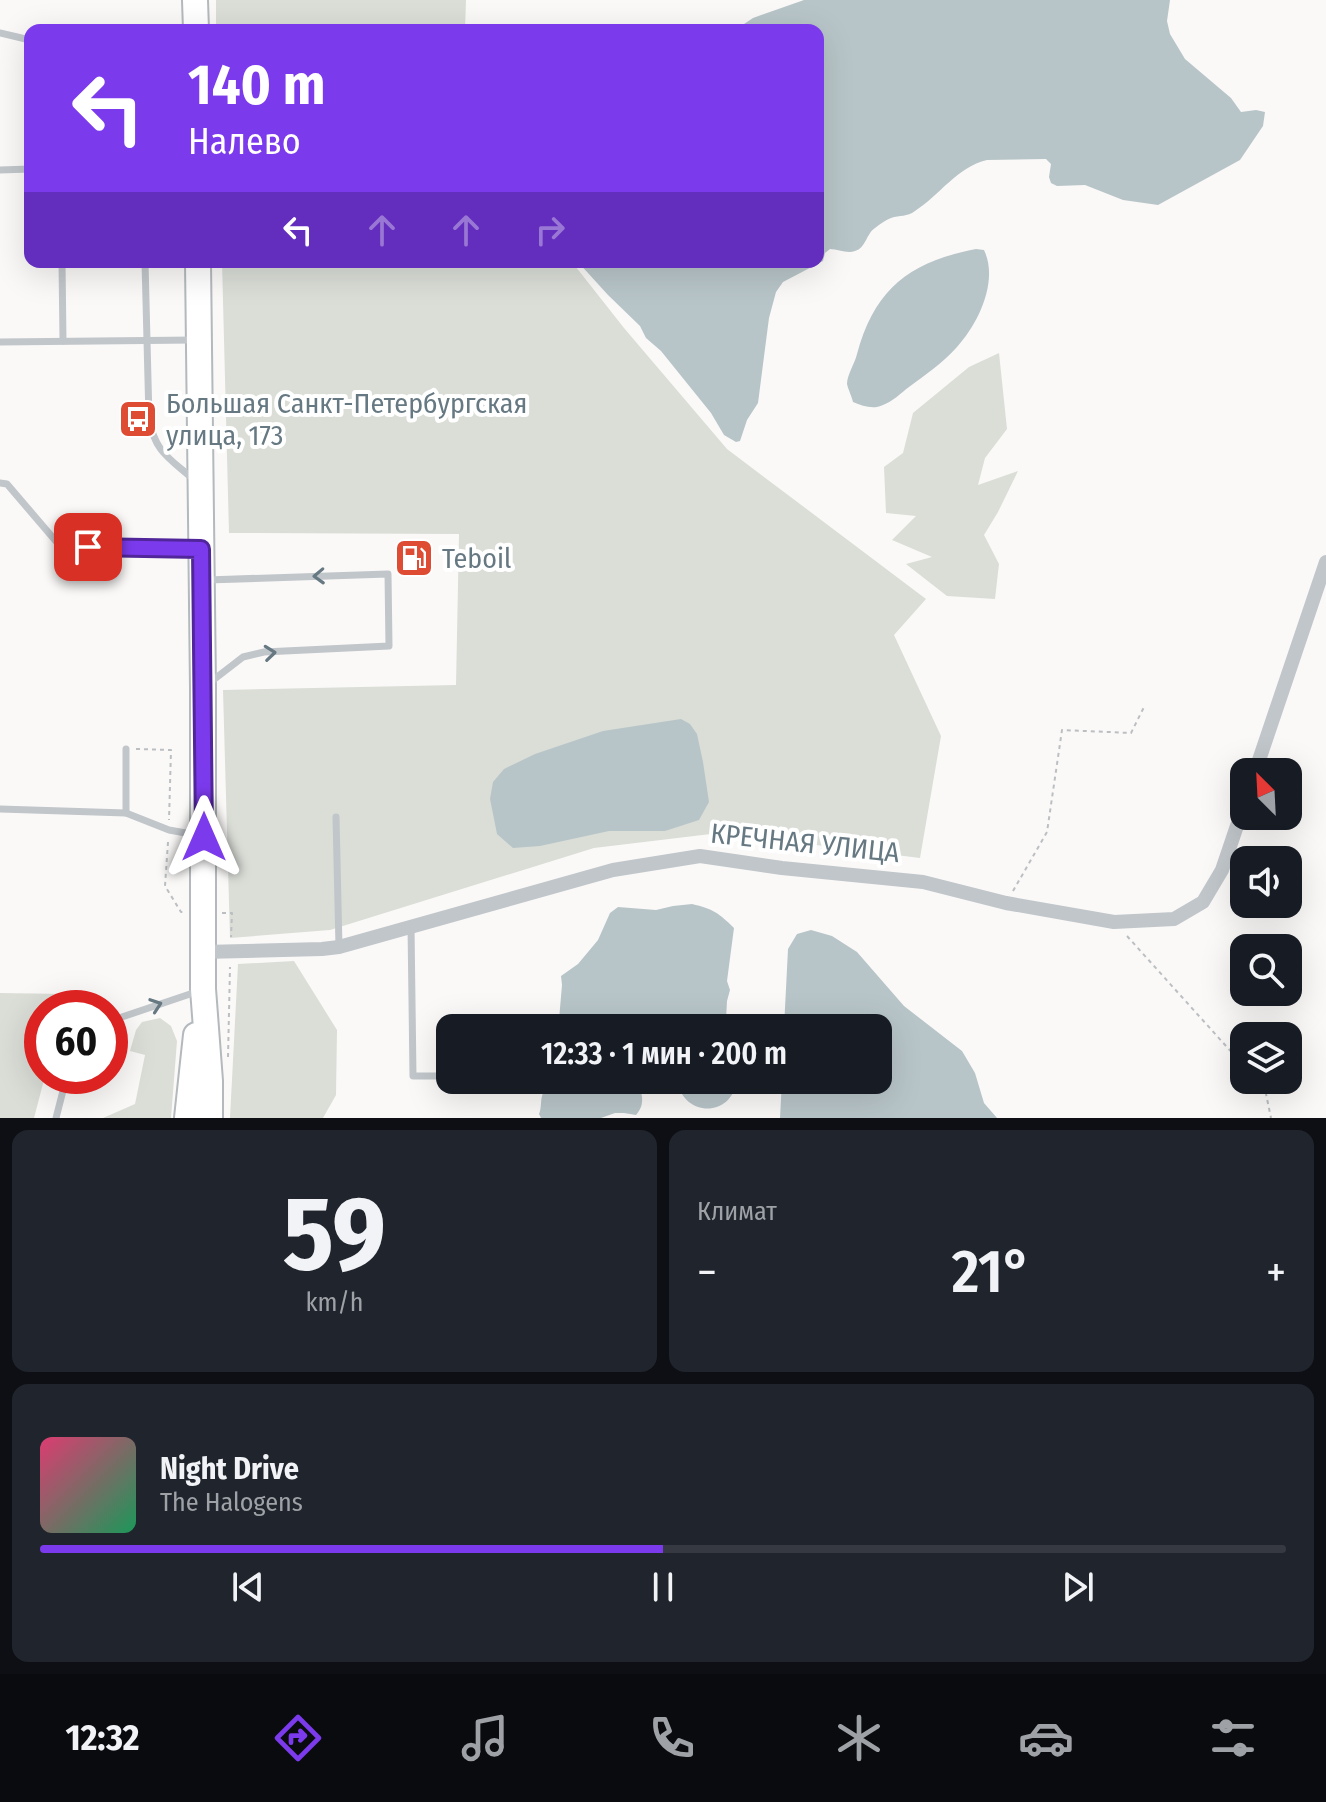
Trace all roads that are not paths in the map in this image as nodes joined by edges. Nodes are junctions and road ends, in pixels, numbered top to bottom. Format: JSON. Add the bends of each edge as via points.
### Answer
{"nodes":[{"id":1,"x":195,"y":0,"type":"edge"},
{"id":2,"x":196,"y":24,"type":"edge"},
{"id":3,"x":0,"y":33,"type":"edge"},
{"id":4,"x":24,"y":39,"type":"edge"},
{"id":5,"x":24,"y":169,"type":"edge"},
{"id":6,"x":0,"y":170,"type":"edge"},
{"id":7,"x":62,"y":268,"type":"edge"},
{"id":8,"x":145,"y":268,"type":"edge"},
{"id":9,"x":198,"y":268,"type":"edge"},
{"id":10,"x":147,"y":340,"type":"junction"},
{"id":11,"x":199,"y":340,"type":"junction"},
{"id":12,"x":63,"y":341,"type":"junction"},
{"id":13,"x":0,"y":342,"type":"edge"},
{"id":14,"x":0,"y":483,"type":"edge"},
{"id":15,"x":201,"y":486,"type":"junction"},
{"id":16,"x":201,"y":549,"type":"junction"},
{"id":17,"x":1326,"y":562,"type":"edge"},
{"id":18,"x":202,"y":580,"type":"junction"},
{"id":19,"x":203,"y":688,"type":"junction"},
{"id":20,"x":126,"y":749,"type":"road end"},
{"id":21,"x":1260,"y":758,"type":"edge"},
{"id":22,"x":0,"y":809,"type":"edge"},
{"id":23,"x":126,"y":813,"type":"junction"},
{"id":24,"x":336,"y":817,"type":"dead end"},
{"id":25,"x":1236,"y":830,"type":"edge"},
{"id":26,"x":204,"y":837,"type":"junction"},
{"id":27,"x":411,"y":926,"type":"junction"},
{"id":28,"x":339,"y":947,"type":"junction"},
{"id":29,"x":203,"y":952,"type":"junction"},
{"id":30,"x":203,"y":989,"type":"junction"},
{"id":31,"x":128,"y":1015,"type":"edge"},
{"id":32,"x":436,"y":1076,"type":"edge"},
{"id":33,"x":62,"y":1094,"type":"edge"},
{"id":34,"x":56,"y":1118,"type":"edge"},
{"id":35,"x":187,"y":1118,"type":"edge"},
{"id":36,"x":210,"y":1118,"type":"edge"}],
"edges":[{"from":1,"to":2,"type":"main road"},
{"from":3,"to":4,"type":"lane"},
{"from":5,"to":6,"type":"lane"},
{"from":7,"to":12,"type":"lane"},
{"from":8,"to":10,"type":"lane"},
{"from":9,"to":11,"type":"main road"},
{"from":10,"to":11,"type":"lane"},
{"from":10,"to":12,"type":"lane"},
{"from":10,"to":15,"type":"lane","via":[[151,434],[159,450]]},
{"from":11,"to":15,"type":"main road"},
{"from":12,"to":13,"type":"lane"},
{"from":14,"to":16,"type":"lane","via":[[7,484],[60,546]]},
{"from":15,"to":16,"type":"main road"},
{"from":16,"to":18,"type":"main road"},
{"from":17,"to":21,"type":"street"},
{"from":18,"to":19,"type":"main road"},
{"from":19,"to":18,"type":"lane","one_way":true,"via":[[243,657],[264,652],[389,646],[388,574]]},
{"from":19,"to":26,"type":"main road"},
{"from":20,"to":23,"type":"lane"},
{"from":22,"to":23,"type":"lane"},
{"from":23,"to":26,"type":"lane"},
{"from":24,"to":28,"type":"lane"},
{"from":25,"to":27,"type":"street","name":"КРЕЧНАЯ УЛИЦА","via":[[1222,870],[1203,902],[1174,919],[1114,922],[923,882],[700,856],[613,870]]},
{"from":26,"to":29,"type":"main road"},
{"from":27,"to":28,"type":"street","name":"КРЕЧНАЯ УЛИЦА"},
{"from":27,"to":32,"type":"lane","via":[[413,1076]]},
{"from":28,"to":29,"type":"street","name":"КРЕЧНАЯ УЛИЦА"},
{"from":29,"to":30,"type":"main road"},
{"from":31,"to":30,"type":"lane","one_way":true},
{"from":30,"to":35,"type":"main road"},
{"from":30,"to":36,"type":"main road"},
{"from":33,"to":34,"type":"lane"}]}
